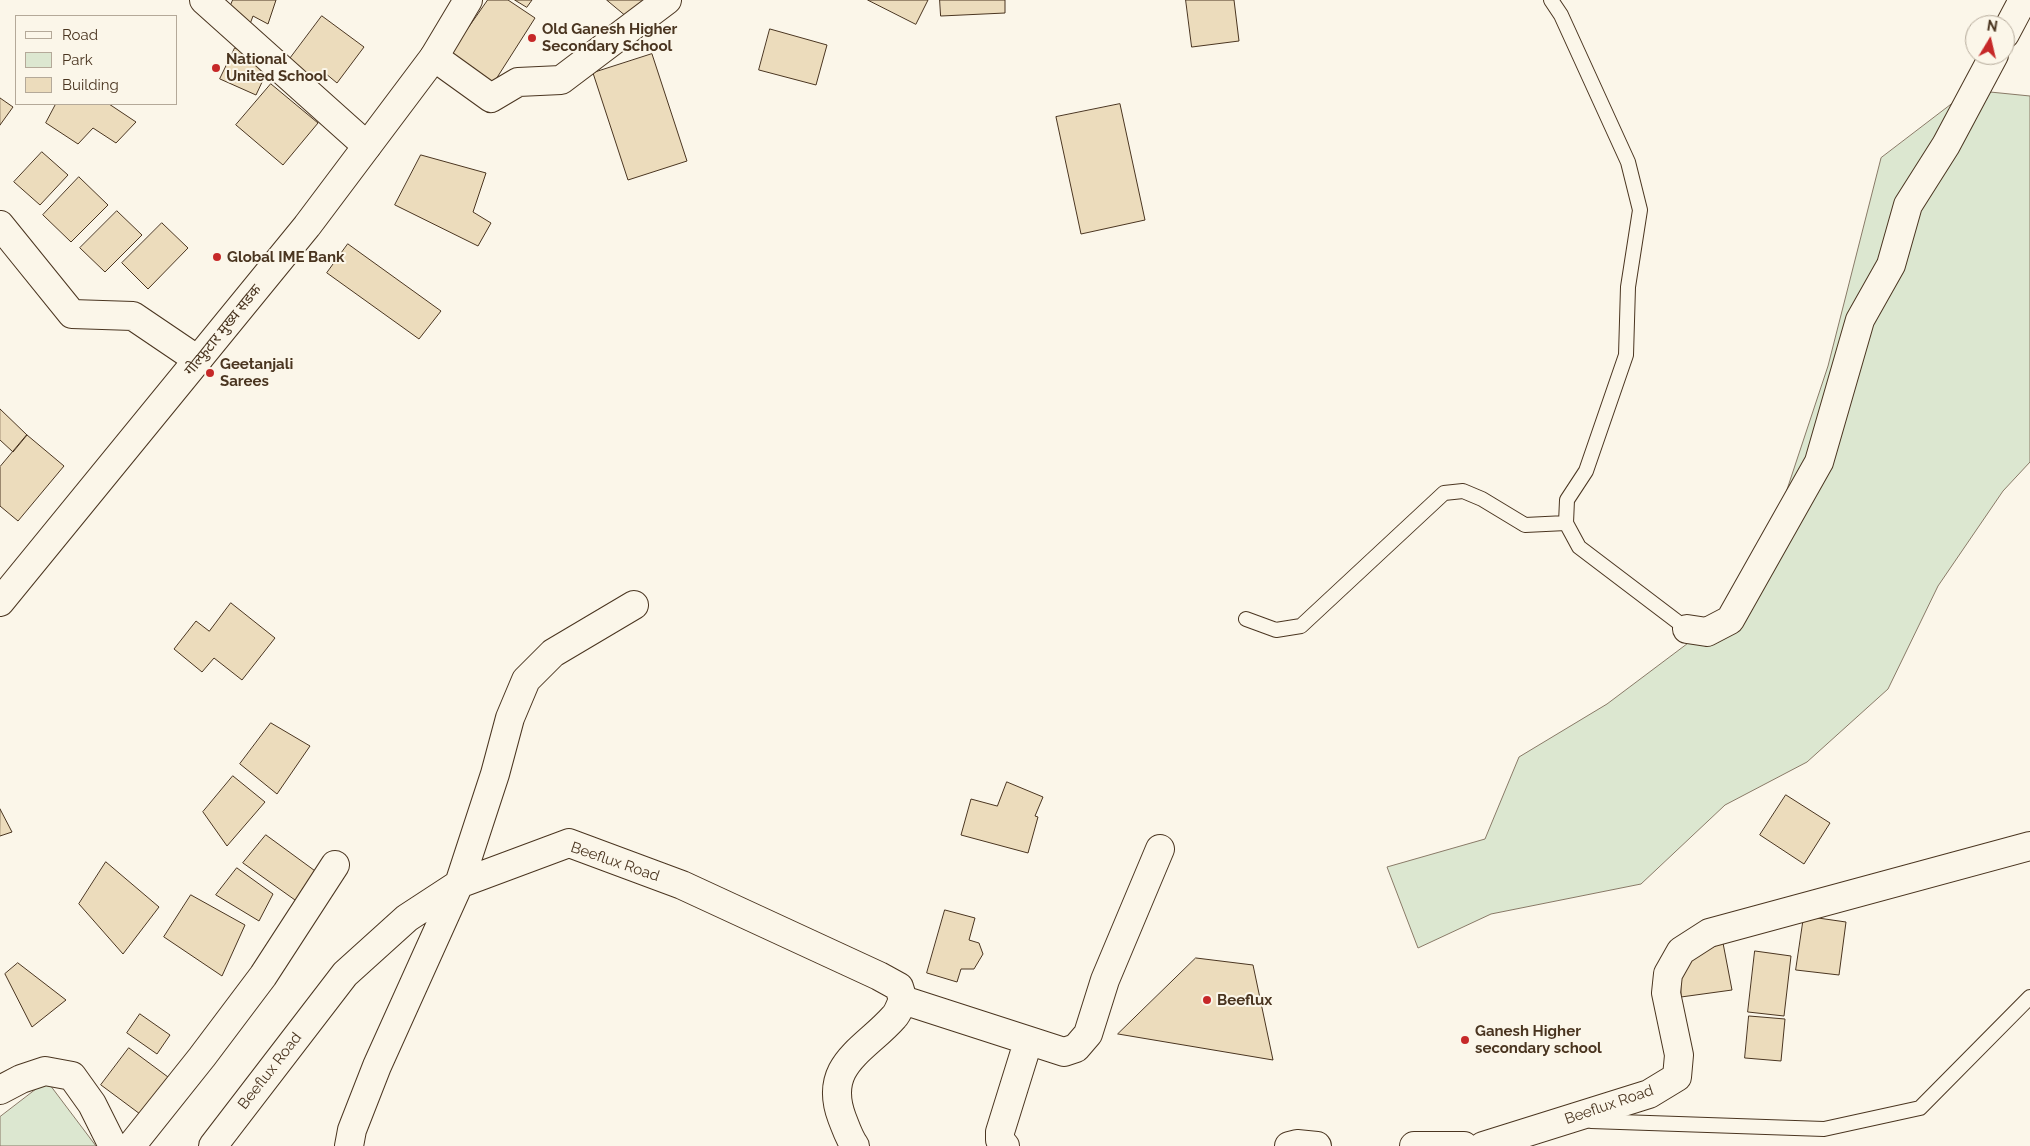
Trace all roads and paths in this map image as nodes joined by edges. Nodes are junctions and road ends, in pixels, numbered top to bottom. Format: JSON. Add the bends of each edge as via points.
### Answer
{"nodes":[{"id":1,"x":204,"y":0,"type":"edge"},
{"id":2,"x":468,"y":0,"type":"edge"},
{"id":3,"x":667,"y":0,"type":"edge"},
{"id":4,"x":1551,"y":0,"type":"edge"},
{"id":5,"x":2023,"y":0,"type":"edge"},
{"id":6,"x":2015,"y":15,"type":"edge"},
{"id":7,"x":434,"y":57,"type":"junction"},
{"id":8,"x":1989,"y":65,"type":"edge"},
{"id":9,"x":367,"y":146,"type":"junction"},
{"id":10,"x":0,"y":225,"type":"edge"},
{"id":11,"x":198,"y":360,"type":"junction"},
{"id":12,"x":1566,"y":523,"type":"junction"},
{"id":13,"x":0,"y":602,"type":"edge"},
{"id":14,"x":634,"y":604,"type":"dead end"},
{"id":15,"x":1246,"y":619,"type":"dead end"},
{"id":16,"x":1686,"y":629,"type":"joint"},
{"id":17,"x":2030,"y":846,"type":"edge"},
{"id":18,"x":1160,"y":849,"type":"dead end"},
{"id":19,"x":335,"y":866,"type":"dead end"},
{"id":20,"x":459,"y":884,"type":"junction"},
{"id":21,"x":2030,"y":997,"type":"edge"},
{"id":22,"x":903,"y":1000,"type":"junction"},
{"id":23,"x":1028,"y":1042,"type":"junction"},
{"id":24,"x":0,"y":1090,"type":"edge"},
{"id":25,"x":1568,"y":1120,"type":"junction"},
{"id":26,"x":113,"y":1146,"type":"edge"},
{"id":27,"x":131,"y":1146,"type":"edge"},
{"id":28,"x":213,"y":1146,"type":"edge"},
{"id":29,"x":349,"y":1146,"type":"edge"},
{"id":30,"x":855,"y":1146,"type":"edge"},
{"id":31,"x":1006,"y":1146,"type":"edge"},
{"id":32,"x":1290,"y":1146,"type":"edge"},
{"id":33,"x":1317,"y":1146,"type":"edge"},
{"id":34,"x":1414,"y":1146,"type":"edge"},
{"id":35,"x":1464,"y":1146,"type":"edge"},
{"id":36,"x":1482,"y":1146,"type":"edge"}],
"edges":[{"from":1,"to":9,"type":"street"},
{"from":2,"to":7,"type":"street","name":"गोल्फुटार मुख्य सडक"},
{"from":3,"to":7,"type":"street","via":[[561,80],[518,82],[491,98]]},
{"from":4,"to":12,"type":"lane","via":[[1561,15],[1628,162],[1640,210],[1628,287],[1626,355],[1586,471],[1567,500]]},
{"from":5,"to":6,"type":"street"},
{"from":7,"to":9,"type":"street","name":"गोल्फुटार मुख्य सडक"},
{"from":8,"to":16,"type":"street","via":[[1946,146],[1908,205],[1891,265],[1860,320],[1819,462],[1730,620],[1707,632]]},
{"from":9,"to":11,"type":"street","name":"गोल्फुटार मुख्य सडक"},
{"from":10,"to":11,"type":"street","via":[[72,314],[132,316]]},
{"from":11,"to":13,"type":"street","name":"गोल्फुटार मुख्य सडक"},
{"from":12,"to":15,"type":"lane","via":[[1525,525],[1463,491],[1444,493],[1301,626],[1276,630]]},
{"from":12,"to":16,"type":"lane","via":[[1579,547]]},
{"from":14,"to":20,"type":"street","via":[[553,653],[526,680],[510,718]]},
{"from":17,"to":25,"type":"street","name":"Beeflux Road","via":[[1710,933],[1681,951],[1668,974],[1666,993],[1679,1055],[1677,1077],[1649,1094]]},
{"from":18,"to":23,"type":"street","via":[[1105,980],[1088,1034],[1076,1048],[1064,1052]]},
{"from":19,"to":27,"type":"street","via":[[263,976]]},
{"from":20,"to":22,"type":"street","name":"Beeflux Road","via":[[570,843],[682,885],[879,976],[899,987]]},
{"from":20,"to":28,"type":"street","name":"Beeflux Road","via":[[407,918],[345,974]]},
{"from":20,"to":29,"type":"street","via":[[377,1066]]},
{"from":21,"to":25,"type":"lane","via":[[1920,1108],[1824,1128]]},
{"from":22,"to":23,"type":"street"},
{"from":22,"to":30,"type":"street","via":[[895,1016],[852,1056],[838,1077],[838,1108]]},
{"from":23,"to":31,"type":"street","via":[[1000,1132],[1000,1140]]},
{"from":24,"to":26,"type":"street","via":[[21,1078],[45,1071],[72,1076],[92,1104]]},
{"from":25,"to":36,"type":"street","name":"Beeflux Road"},
{"from":32,"to":33,"type":"street"},
{"from":34,"to":35,"type":"street"}]}
